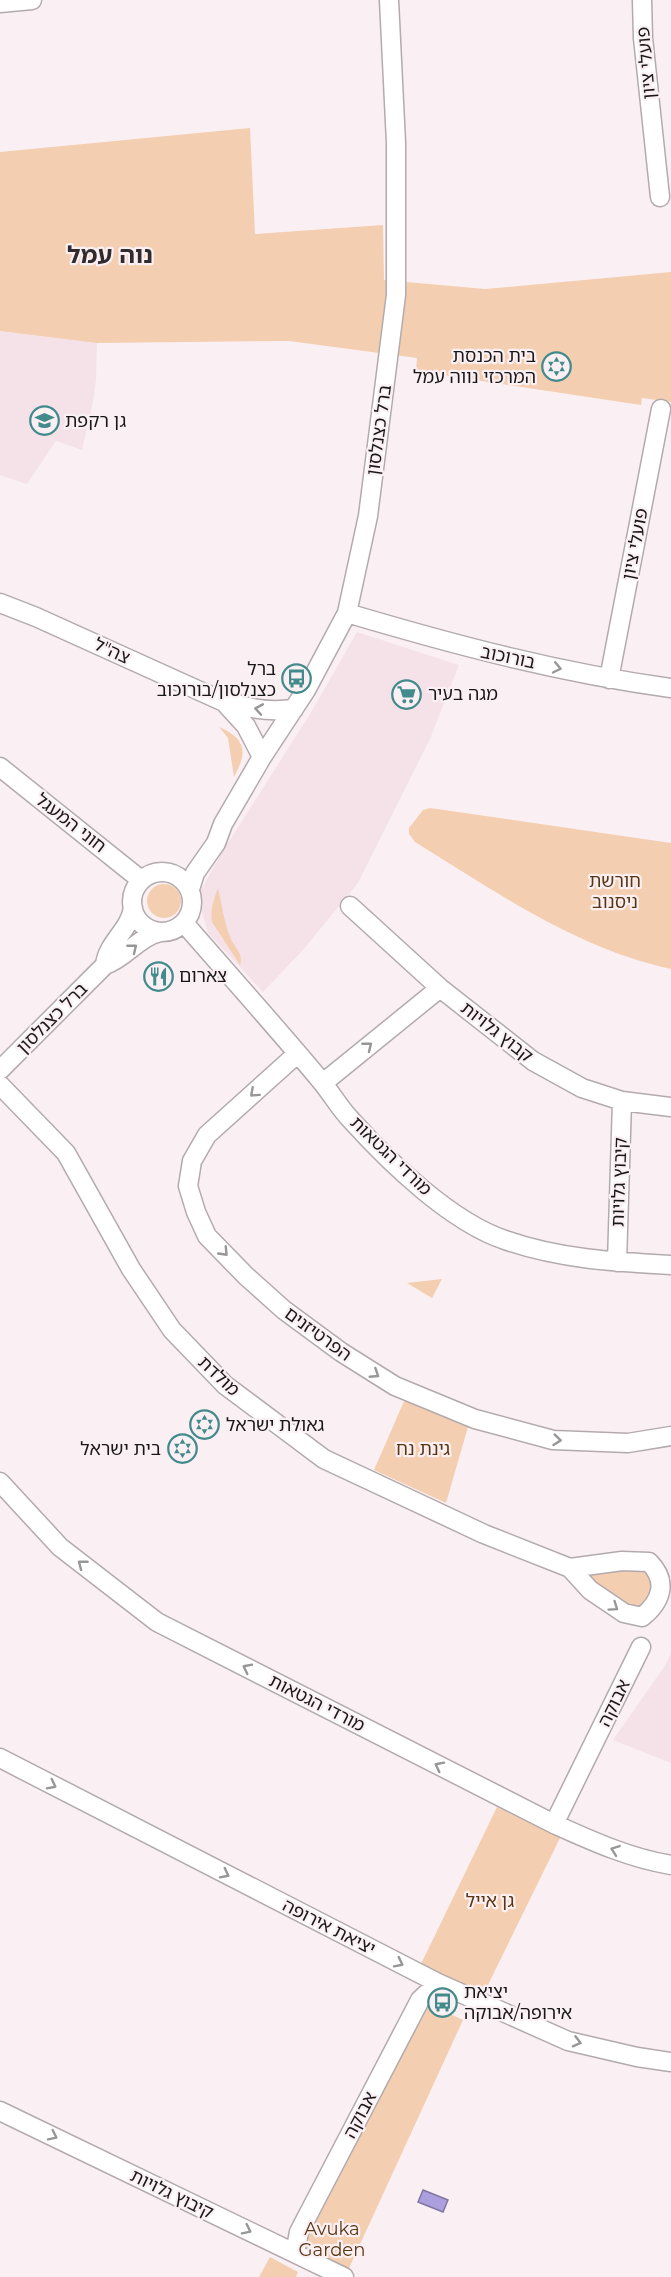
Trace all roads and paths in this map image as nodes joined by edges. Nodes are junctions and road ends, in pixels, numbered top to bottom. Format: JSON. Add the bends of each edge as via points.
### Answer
{"nodes":[{"id":1,"x":32,"y":0,"type":"edge"},
{"id":2,"x":389,"y":0,"type":"edge"},
{"id":3,"x":642,"y":0,"type":"edge"},
{"id":4,"x":0,"y":3,"type":"edge"},
{"id":5,"x":660,"y":198,"type":"dead end"},
{"id":6,"x":661,"y":409,"type":"dead end"},
{"id":7,"x":0,"y":603,"type":"edge"},
{"id":8,"x":347,"y":613,"type":"junction"},
{"id":9,"x":609,"y":680,"type":"junction"},
{"id":10,"x":671,"y":688,"type":"edge"},
{"id":11,"x":224,"y":702,"type":"junction"},
{"id":12,"x":294,"y":709,"type":"junction"},
{"id":13,"x":262,"y":757,"type":"junction"},
{"id":14,"x":0,"y":767,"type":"edge"},
{"id":15,"x":223,"y":824,"type":"junction"},
{"id":16,"x":169,"y":872,"type":"junction"},
{"id":17,"x":141,"y":880,"type":"junction"},
{"id":18,"x":190,"y":889,"type":"junction"},
{"id":19,"x":350,"y":906,"type":"dead end"},
{"id":20,"x":133,"y":908,"type":"junction"},
{"id":21,"x":184,"y":923,"type":"junction"},
{"id":22,"x":161,"y":932,"type":"junction"},
{"id":23,"x":105,"y":965,"type":"junction"},
{"id":24,"x":441,"y":988,"type":"junction"},
{"id":25,"x":297,"y":1054,"type":"junction"},
{"id":26,"x":0,"y":1070,"type":"edge"},
{"id":27,"x":323,"y":1083,"type":"junction"},
{"id":28,"x":0,"y":1085,"type":"edge"},
{"id":29,"x":622,"y":1101,"type":"junction"},
{"id":30,"x":671,"y":1107,"type":"edge"},
{"id":31,"x":617,"y":1262,"type":"junction"},
{"id":32,"x":671,"y":1265,"type":"edge"},
{"id":33,"x":671,"y":1436,"type":"edge"},
{"id":34,"x":0,"y":1482,"type":"edge"},
{"id":35,"x":570,"y":1568,"type":"junction"},
{"id":36,"x":641,"y":1647,"type":"dead end"},
{"id":37,"x":0,"y":1758,"type":"edge"},
{"id":38,"x":554,"y":1824,"type":"junction"},
{"id":39,"x":671,"y":1865,"type":"edge"},
{"id":40,"x":438,"y":1983,"type":"junction"},
{"id":41,"x":671,"y":2062,"type":"edge"},
{"id":42,"x":0,"y":2110,"type":"edge"},
{"id":43,"x":295,"y":2253,"type":"junction"},
{"id":44,"x":314,"y":2270,"type":"edge"},
{"id":45,"x":344,"y":2277,"type":"edge"}],
"edges":[{"from":1,"to":4,"type":"street"},
{"from":2,"to":8,"type":"street","name":"ברל כצנלסון","via":[[396,144],[396,295],[368,516]]},
{"from":3,"to":5,"type":"street","name":"פועלי ציון"},
{"from":6,"to":9,"type":"street","name":"פועלי ציון"},
{"from":7,"to":11,"type":"street","name":"צה\"ל"},
{"from":8,"to":9,"type":"street","name":"בורוכוב","one_way":true,"via":[[459,646]]},
{"from":8,"to":12,"type":"street","name":"ברל כצנלסון"},
{"from":9,"to":10,"type":"street","name":"בורוכוב"},
{"from":12,"to":11,"type":"street","name":"צה\"ל","one_way":true,"via":[[273,711]]},
{"from":11,"to":13,"type":"street","name":"צה\"ל","via":[[246,726]]},
{"from":12,"to":13,"type":"street","name":"ברל כצנלסון"},
{"from":13,"to":15,"type":"street","name":"ברל כצנלסון"},
{"from":14,"to":17,"type":"street","name":"חוני המעגל"},
{"from":15,"to":16,"type":"street","name":"ברל כצנלסון","via":[[187,863]]},
{"from":15,"to":18,"type":"street","name":"ברל כצנלסון"},
{"from":16,"to":17,"type":"street","name":"ברל כצנלסון","via":[[154,872]]},
{"from":16,"to":18,"type":"street","via":[[185,881]]},
{"from":17,"to":20,"type":"street","name":"ברל כצנלסון","via":[[133,892]]},
{"from":18,"to":21,"type":"street","name":"ברל כצנלסון","via":[[193,907]]},
{"from":19,"to":24,"type":"street","name":"קבוץ גלויות"},
{"from":20,"to":22,"type":"street","via":[[146,927]]},
{"from":20,"to":23,"type":"street","name":"ברל כצנלסון","via":[[127,925],[106,954]]},
{"from":21,"to":22,"type":"street","name":"ברל כצנלסון"},
{"from":21,"to":25,"type":"street","name":"מורדי הגטאות"},
{"from":23,"to":22,"type":"street","name":"ברל כצנלסון","one_way":true},
{"from":23,"to":26,"type":"street","name":"ברל כצנלסון"},
{"from":27,"to":24,"type":"street","one_way":true},
{"from":24,"to":29,"type":"street","name":"קבוץ גלויות","via":[[533,1061],[582,1088]]},
{"from":25,"to":27,"type":"street","name":"מורדי הגטאות"},
{"from":25,"to":33,"type":"street","name":"הפרטיזנים","one_way":true,"via":[[207,1135],[192,1161],[188,1186],[207,1236],[284,1310],[395,1386],[476,1419],[553,1440],[628,1443]]},
{"from":27,"to":31,"type":"street","name":"מורדי הגטאות","via":[[351,1120],[416,1184],[472,1224],[503,1240],[562,1256]]},
{"from":28,"to":35,"type":"street","name":"מולדת","via":[[66,1153],[131,1269],[172,1330],[225,1385],[324,1459],[484,1534]]},
{"from":29,"to":30,"type":"street","name":"קבוץ גלויות"},
{"from":29,"to":31,"type":"street","name":"קיבוץ גלויות"},
{"from":31,"to":32,"type":"street","name":"מורדי הגטאות"},
{"from":38,"to":34,"type":"street","name":"מורדי הגטאות","one_way":true,"via":[[157,1622],[60,1547]]},
{"from":35,"to":35,"type":"street","name":"מולדת","one_way":true,"via":[[590,1590],[624,1614],[642,1617],[657,1600],[661,1586],[658,1572],[649,1562]]},
{"from":36,"to":38,"type":"street","name":"אבוקה"},
{"from":37,"to":40,"type":"street","name":"יציאת אירופה","one_way":true},
{"from":39,"to":38,"type":"street","name":"מורדי הגטאות","one_way":true,"via":[[610,1849]]},
{"from":40,"to":41,"type":"street","name":"יציאת אירופה","one_way":true,"via":[[568,2041]]},
{"from":40,"to":43,"type":"street","name":"אבוקה","via":[[420,2000],[299,2232]]},
{"from":42,"to":43,"type":"street","name":"קיבוץ גלויות","one_way":true},
{"from":43,"to":44,"type":"street","name":"קיבוץ גלויות"},
{"from":44,"to":45,"type":"street","name":"קיבוץ גלויות"}]}
